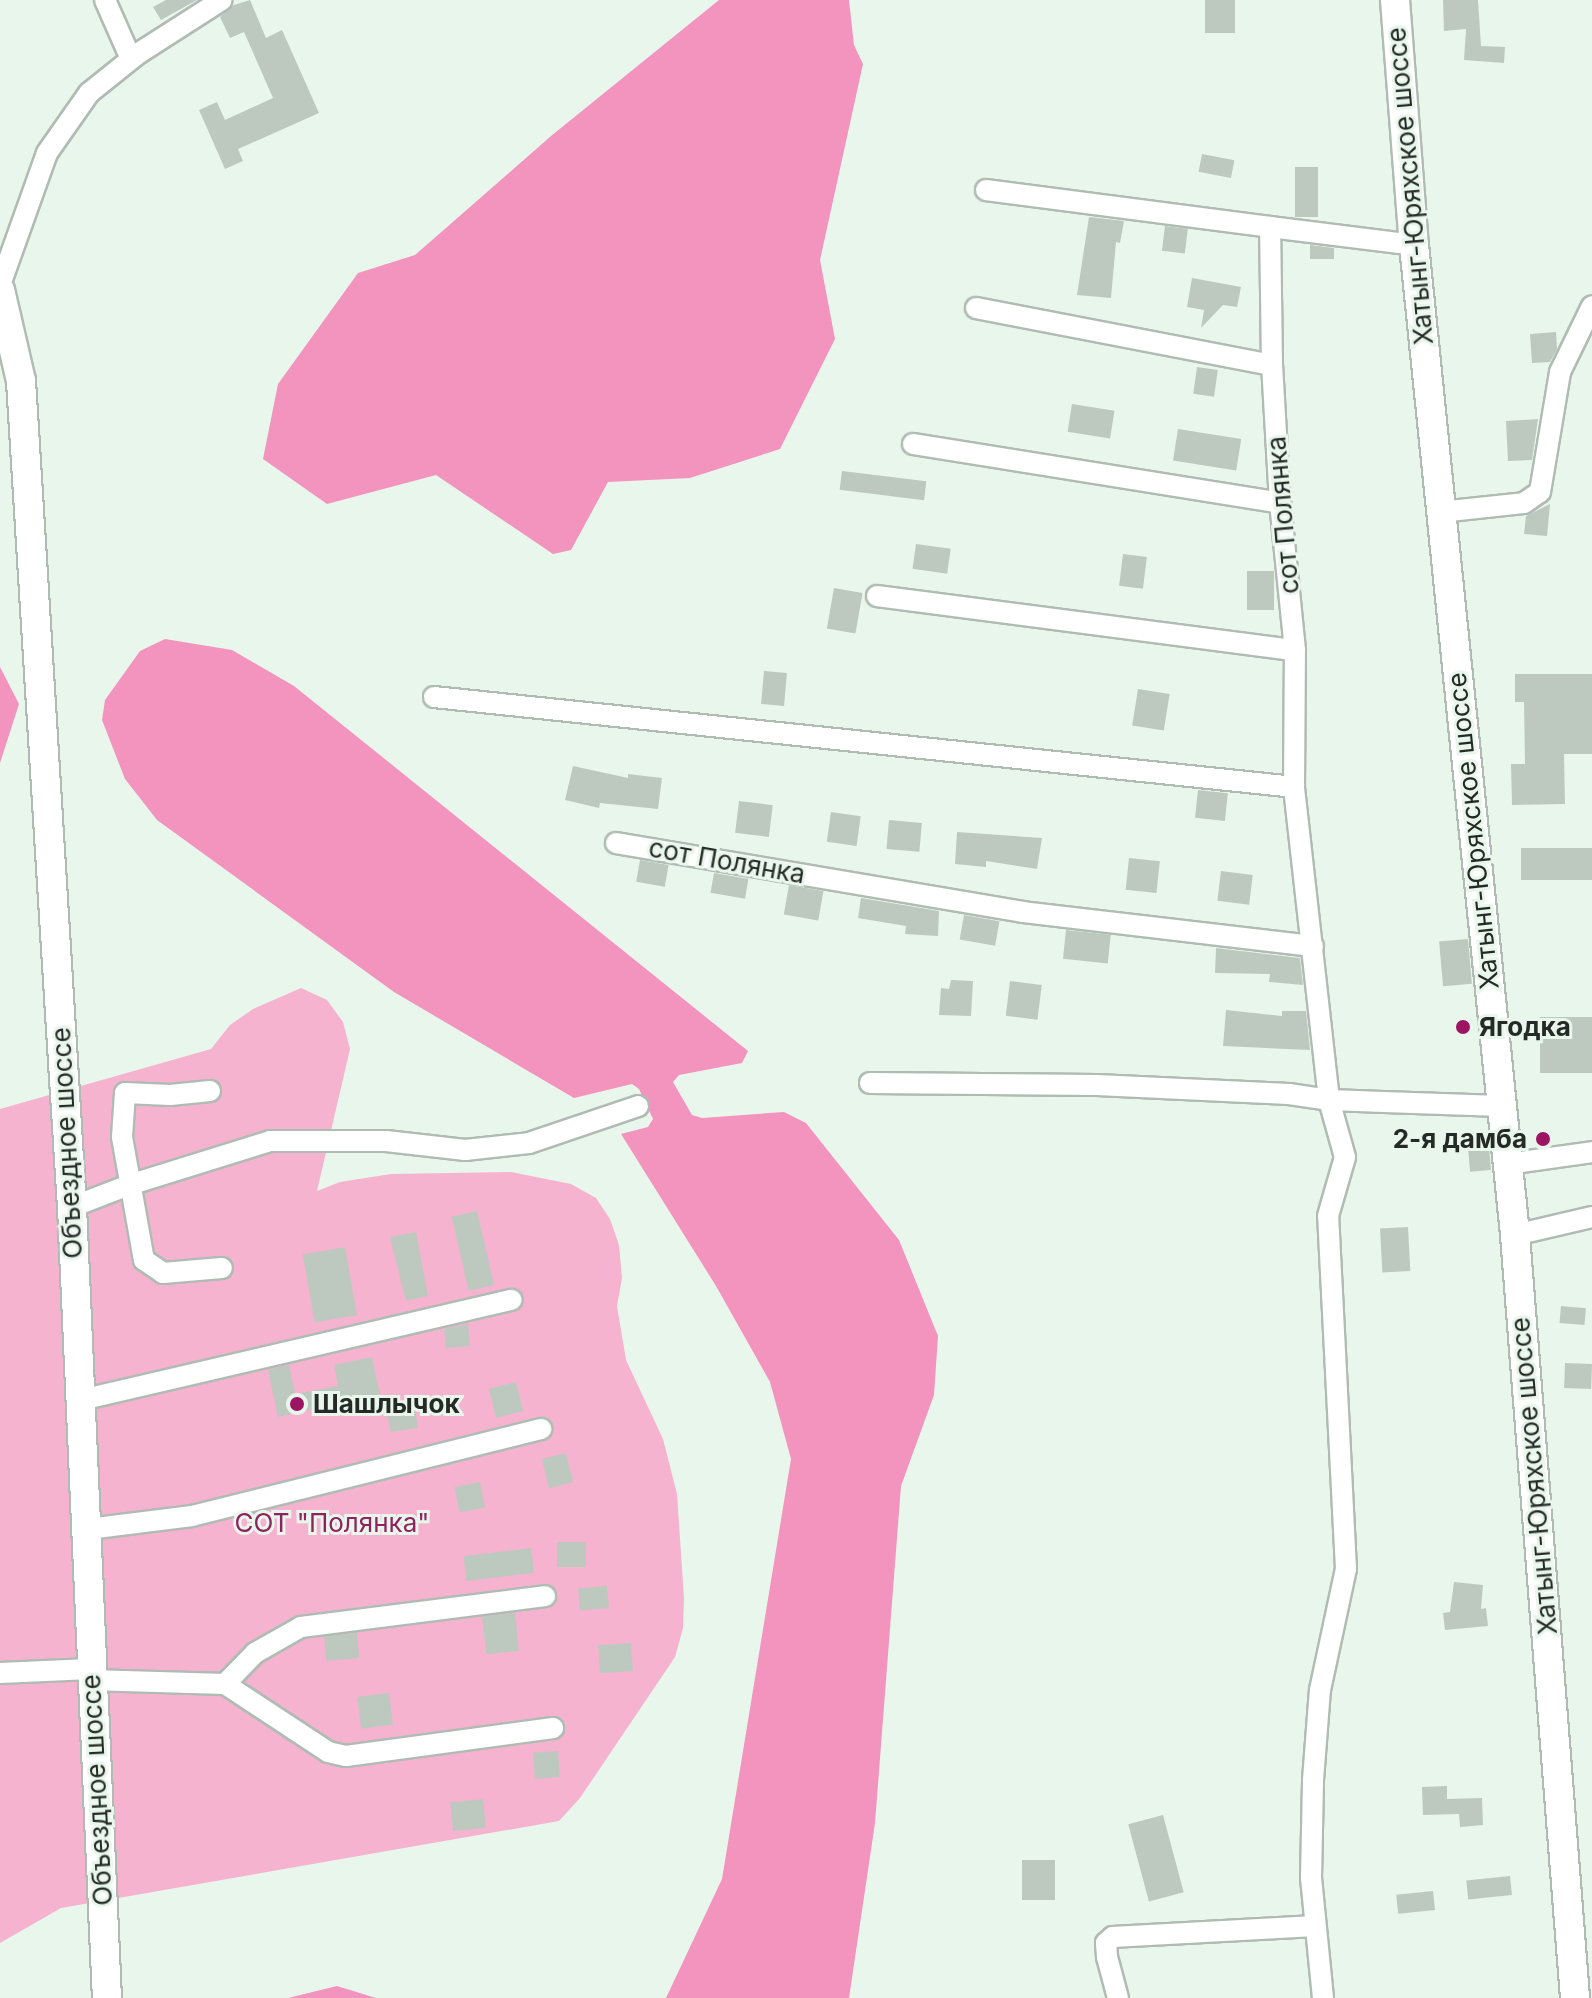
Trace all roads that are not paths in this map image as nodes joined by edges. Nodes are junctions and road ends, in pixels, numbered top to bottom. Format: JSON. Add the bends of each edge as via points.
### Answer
{"nodes":[{"id":1,"x":105,"y":0,"type":"edge"},
{"id":2,"x":222,"y":0,"type":"edge"},
{"id":3,"x":1395,"y":0,"type":"edge"},
{"id":4,"x":131,"y":59,"type":"junction"},
{"id":5,"x":986,"y":190,"type":"dead end"},
{"id":6,"x":1270,"y":227,"type":"junction"},
{"id":7,"x":1414,"y":245,"type":"junction"},
{"id":8,"x":0,"y":288,"type":"edge"},
{"id":9,"x":1592,"y":306,"type":"edge"},
{"id":10,"x":976,"y":308,"type":"dead end"},
{"id":11,"x":1272,"y":365,"type":"junction"},
{"id":12,"x":913,"y":444,"type":"dead end"},
{"id":13,"x":1280,"y":503,"type":"junction"},
{"id":14,"x":1440,"y":512,"type":"junction"},
{"id":15,"x":877,"y":596,"type":"dead end"},
{"id":16,"x":1295,"y":650,"type":"junction"},
{"id":17,"x":434,"y":697,"type":"dead end"},
{"id":18,"x":1294,"y":787,"type":"junction"},
{"id":19,"x":616,"y":843,"type":"dead end"},
{"id":20,"x":1313,"y":946,"type":"junction"},
{"id":21,"x":870,"y":1083,"type":"dead end"},
{"id":22,"x":210,"y":1091,"type":"dead end"},
{"id":23,"x":1329,"y":1100,"type":"junction"},
{"id":24,"x":638,"y":1106,"type":"dead end"},
{"id":25,"x":1501,"y":1106,"type":"junction"},
{"id":26,"x":1592,"y":1152,"type":"edge"},
{"id":27,"x":1507,"y":1164,"type":"junction"},
{"id":28,"x":129,"y":1185,"type":"junction"},
{"id":29,"x":72,"y":1207,"type":"junction"},
{"id":30,"x":1592,"y":1217,"type":"edge"},
{"id":31,"x":1515,"y":1235,"type":"junction"},
{"id":32,"x":222,"y":1268,"type":"dead end"},
{"id":33,"x":512,"y":1300,"type":"dead end"},
{"id":34,"x":81,"y":1400,"type":"junction"},
{"id":35,"x":541,"y":1429,"type":"dead end"},
{"id":36,"x":88,"y":1529,"type":"junction"},
{"id":37,"x":545,"y":1596,"type":"dead end"},
{"id":38,"x":0,"y":1673,"type":"edge"},
{"id":39,"x":90,"y":1674,"type":"junction"},
{"id":40,"x":225,"y":1684,"type":"junction"},
{"id":41,"x":553,"y":1728,"type":"dead end"},
{"id":42,"x":1315,"y":1926,"type":"junction"},
{"id":43,"x":107,"y":1998,"type":"edge"},
{"id":44,"x":1118,"y":1998,"type":"edge"},
{"id":45,"x":1323,"y":1998,"type":"edge"},
{"id":46,"x":1575,"y":1998,"type":"edge"}],
"edges":[{"from":1,"to":4,"type":"street"},
{"from":2,"to":4,"type":"street"},
{"from":3,"to":7,"type":"main road","name":"Хатынг-Юряхское шоссе"},
{"from":4,"to":8,"type":"street","via":[[89,93],[47,153]]},
{"from":5,"to":6,"type":"street"},
{"from":6,"to":7,"type":"street"},
{"from":6,"to":11,"type":"street","name":"сот Полянка"},
{"from":7,"to":14,"type":"main road","name":"Хатынг-Юряхское шоссе"},
{"from":8,"to":29,"type":"main road","name":"Объездное шоссе","via":[[21,381]]},
{"from":9,"to":14,"type":"street","via":[[1560,372],[1540,492],[1524,503]]},
{"from":10,"to":11,"type":"street"},
{"from":11,"to":13,"type":"street","name":"сот Полянка"},
{"from":12,"to":13,"type":"street"},
{"from":13,"to":16,"type":"street","name":"сот Полянка"},
{"from":14,"to":25,"type":"main road","name":"Хатынг-Юряхское шоссе"},
{"from":15,"to":16,"type":"street"},
{"from":16,"to":18,"type":"street","name":"сот Полянка"},
{"from":17,"to":18,"type":"street"},
{"from":18,"to":20,"type":"street","name":"сот Полянка"},
{"from":19,"to":20,"type":"street","name":"сот Полянка","via":[[1023,912]]},
{"from":20,"to":23,"type":"street","name":"сот Полянка"},
{"from":21,"to":23,"type":"street","via":[[1097,1085]]},
{"from":22,"to":28,"type":"street","via":[[125,1093],[122,1137]]},
{"from":23,"to":25,"type":"street"},
{"from":23,"to":42,"type":"street","name":"сот Полянка","via":[[1345,1157],[1328,1216],[1346,1569],[1320,1690],[1311,1878]]},
{"from":24,"to":28,"type":"street","via":[[529,1143],[465,1150],[386,1141],[270,1141]]},
{"from":25,"to":27,"type":"main road","name":"Хатынг-Юряхское шоссе"},
{"from":26,"to":27,"type":"street"},
{"from":27,"to":31,"type":"main road","name":"Хатынг-Юряхское шоссе"},
{"from":28,"to":29,"type":"street"},
{"from":28,"to":32,"type":"street","via":[[144,1260],[163,1273]]},
{"from":29,"to":34,"type":"main road","name":"Объездное шоссе"},
{"from":30,"to":31,"type":"street"},
{"from":31,"to":46,"type":"main road","name":"Хатынг-Юряхское шоссе"},
{"from":33,"to":34,"type":"street"},
{"from":34,"to":36,"type":"main road","name":"Объездное шоссе"},
{"from":35,"to":36,"type":"street","via":[[192,1516]]},
{"from":36,"to":39,"type":"main road","name":"Объездное шоссе"},
{"from":37,"to":40,"type":"street","via":[[301,1627],[255,1653]]},
{"from":38,"to":39,"type":"street"},
{"from":39,"to":40,"type":"street"},
{"from":39,"to":43,"type":"main road","name":"Объездное шоссе"},
{"from":40,"to":41,"type":"street","via":[[328,1752],[346,1756]]},
{"from":42,"to":44,"type":"street","via":[[1113,1937],[1106,1943],[1107,1957]]},
{"from":42,"to":45,"type":"street","name":"сот Полянка"}]}
